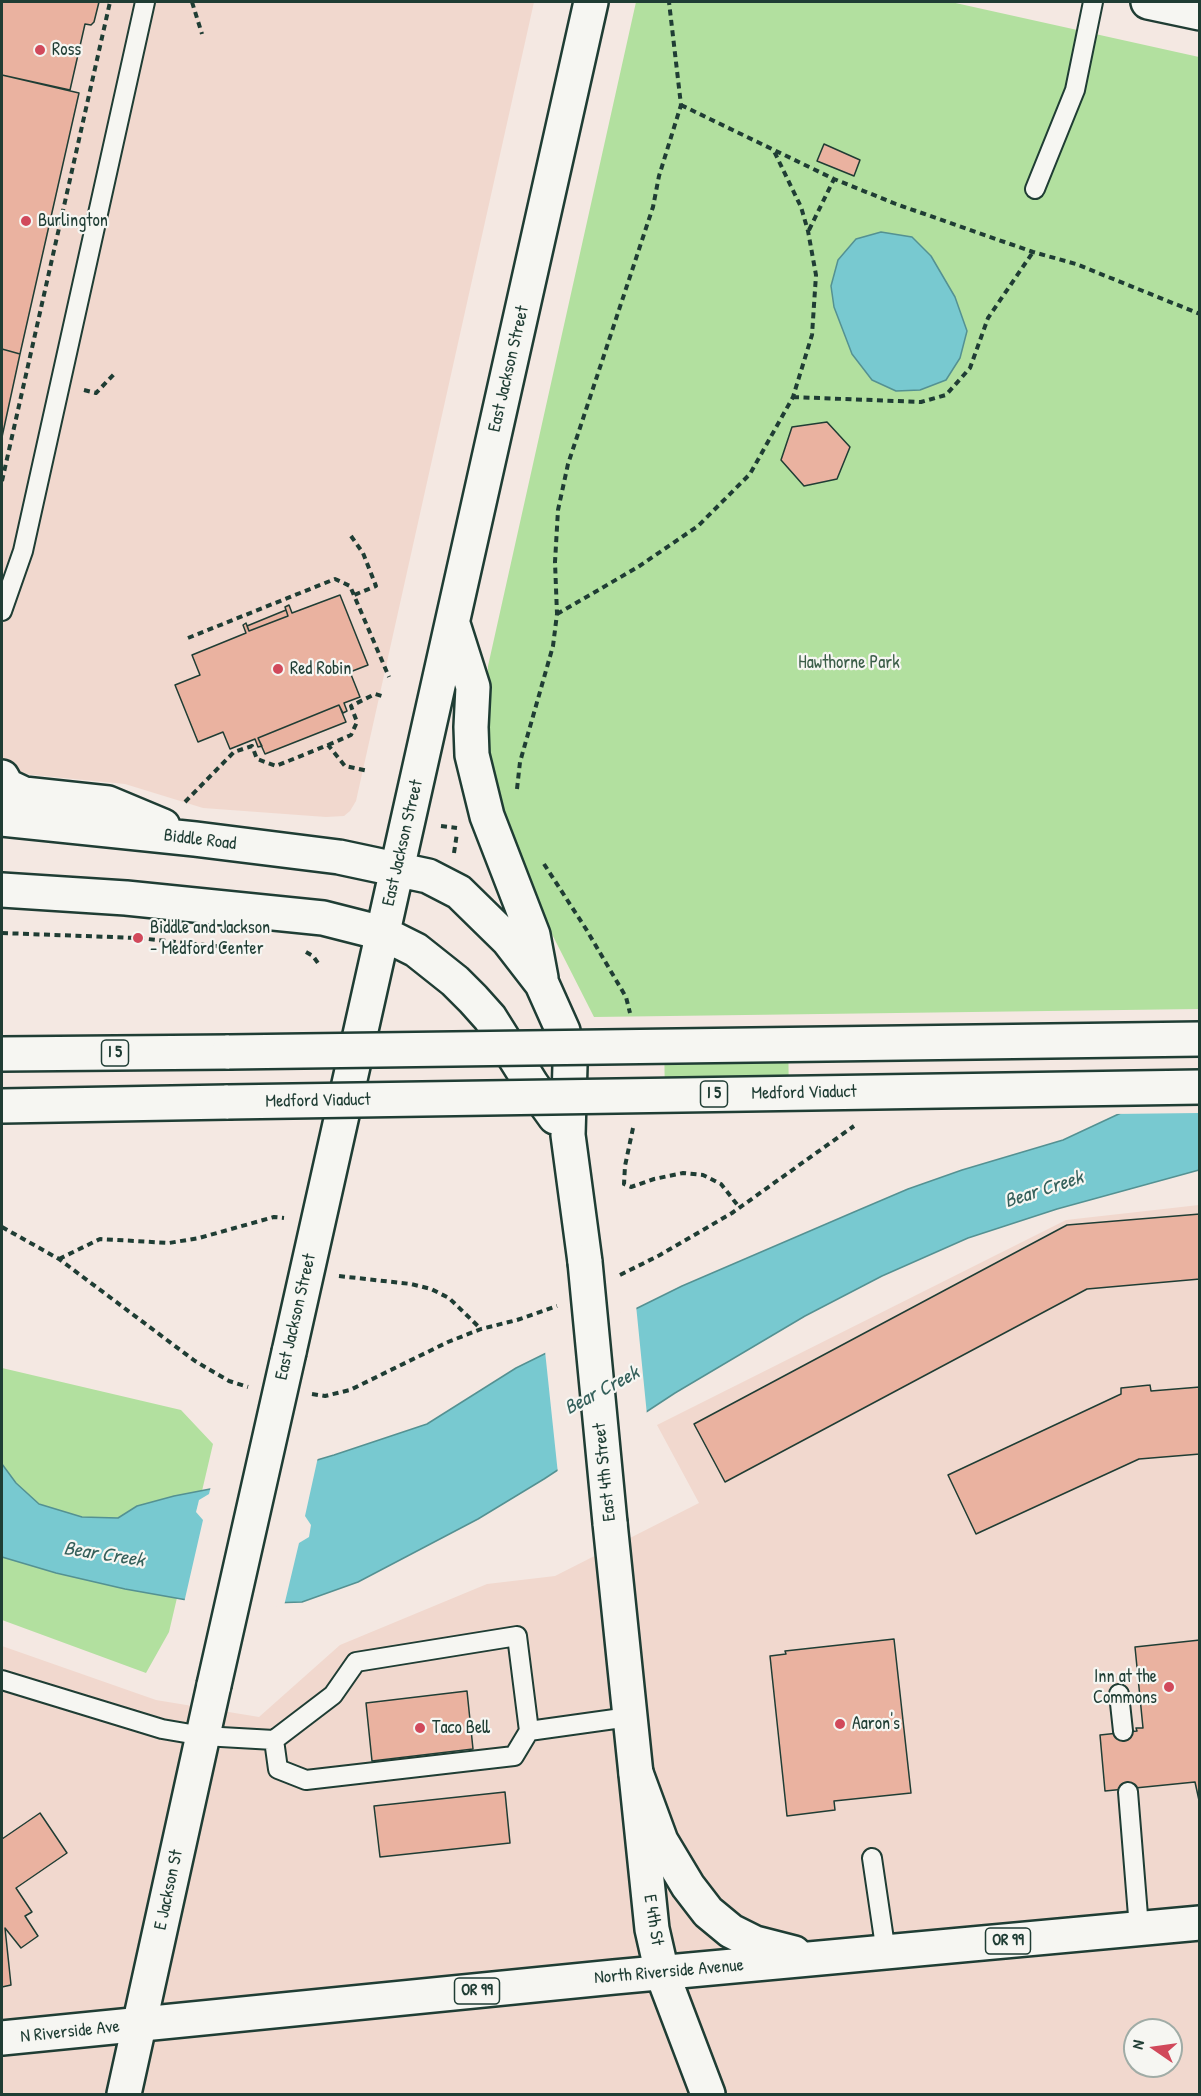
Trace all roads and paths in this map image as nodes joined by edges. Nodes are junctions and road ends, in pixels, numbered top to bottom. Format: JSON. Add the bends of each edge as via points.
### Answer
{"nodes":[{"id":1,"x":110,"y":2,"type":"edge"},
{"id":2,"x":145,"y":2,"type":"edge"},
{"id":3,"x":192,"y":2,"type":"edge"},
{"id":4,"x":591,"y":2,"type":"edge"},
{"id":5,"x":669,"y":2,"type":"edge"},
{"id":6,"x":1093,"y":2,"type":"edge"},
{"id":7,"x":1149,"y":2,"type":"edge"},
{"id":8,"x":1200,"y":13,"type":"edge"},
{"id":9,"x":202,"y":34,"type":"dead end"},
{"id":10,"x":681,"y":105,"type":"junction"},
{"id":11,"x":773,"y":149,"type":"junction"},
{"id":12,"x":834,"y":179,"type":"junction"},
{"id":13,"x":1035,"y":189,"type":"dead end"},
{"id":14,"x":808,"y":231,"type":"junction"},
{"id":15,"x":1033,"y":252,"type":"junction"},
{"id":16,"x":1200,"y":314,"type":"edge"},
{"id":17,"x":116,"y":372,"type":"dead end"},
{"id":18,"x":75,"y":388,"type":"dead end"},
{"id":19,"x":793,"y":397,"type":"junction"},
{"id":20,"x":2,"y":481,"type":"edge"},
{"id":21,"x":351,"y":536,"type":"dead end"},
{"id":22,"x":6,"y":585,"type":"edge"},
{"id":23,"x":354,"y":595,"type":"junction"},
{"id":24,"x":2,"y":611,"type":"edge"},
{"id":25,"x":557,"y":614,"type":"junction"},
{"id":26,"x":452,"y":622,"type":"junction"},
{"id":27,"x":188,"y":638,"type":"dead end"},
{"id":28,"x":389,"y":677,"type":"dead end"},
{"id":29,"x":385,"y":697,"type":"dead end"},
{"id":30,"x":328,"y":745,"type":"junction"},
{"id":31,"x":368,"y":771,"type":"dead end"},
{"id":32,"x":2,"y":777,"type":"edge"},
{"id":33,"x":516,"y":794,"type":"dead end"},
{"id":34,"x":180,"y":807,"type":"dead end"},
{"id":35,"x":2,"y":819,"type":"edge"},
{"id":36,"x":458,"y":828,"type":"dead end"},
{"id":37,"x":195,"y":839,"type":"junction"},
{"id":38,"x":453,"y":856,"type":"dead end"},
{"id":39,"x":543,"y":863,"type":"dead end"},
{"id":40,"x":397,"y":869,"type":"junction"},
{"id":41,"x":2,"y":890,"type":"edge"},
{"id":42,"x":2,"y":933,"type":"edge"},
{"id":43,"x":382,"y":933,"type":"junction"},
{"id":44,"x":257,"y":946,"type":"dead end"},
{"id":45,"x":300,"y":948,"type":"dead end"},
{"id":46,"x":320,"y":966,"type":"dead end"},
{"id":47,"x":542,"y":984,"type":"junction"},
{"id":48,"x":631,"y":1021,"type":"dead end"},
{"id":49,"x":1200,"y":1039,"type":"edge"},
{"id":50,"x":2,"y":1054,"type":"edge"},
{"id":51,"x":1200,"y":1087,"type":"edge"},
{"id":52,"x":2,"y":1106,"type":"edge"},
{"id":53,"x":634,"y":1125,"type":"dead end"},
{"id":54,"x":568,"y":1136,"type":"junction"},
{"id":55,"x":739,"y":1207,"type":"dead end"},
{"id":56,"x":318,"y":1222,"type":"junction"},
{"id":57,"x":59,"y":1259,"type":"dead end"},
{"id":58,"x":307,"y":1271,"type":"junction"},
{"id":59,"x":481,"y":1329,"type":"dead end"},
{"id":60,"x":2,"y":1680,"type":"edge"},
{"id":61,"x":214,"y":1685,"type":"joint"},
{"id":62,"x":1119,"y":1694,"type":"dead end"},
{"id":63,"x":629,"y":1717,"type":"junction"},
{"id":64,"x":529,"y":1731,"type":"junction"},
{"id":65,"x":1123,"y":1731,"type":"dead end"},
{"id":66,"x":203,"y":1736,"type":"junction"},
{"id":67,"x":274,"y":1740,"type":"junction"},
{"id":68,"x":636,"y":1773,"type":"junction"},
{"id":69,"x":1128,"y":1792,"type":"dead end"},
{"id":70,"x":872,"y":1858,"type":"dead end"},
{"id":71,"x":1200,"y":1923,"type":"edge"},
{"id":72,"x":1140,"y":1928,"type":"junction"},
{"id":73,"x":885,"y":1953,"type":"junction"},
{"id":74,"x":816,"y":1959,"type":"junction"},
{"id":75,"x":662,"y":1973,"type":"junction"},
{"id":76,"x":139,"y":2025,"type":"junction"},
{"id":77,"x":2,"y":2038,"type":"edge"},
{"id":78,"x":124,"y":2094,"type":"edge"},
{"id":79,"x":708,"y":2094,"type":"edge"}],
"edges":[{"from":1,"to":20,"type":"path"},
{"from":2,"to":22,"type":"lane","via":[[23,551]]},
{"from":3,"to":9,"type":"path"},
{"from":4,"to":26,"type":"main road","name":"East Jackson Street"},
{"from":5,"to":10,"type":"path"},
{"from":6,"to":13,"type":"lane","via":[[1075,90]]},
{"from":7,"to":8,"type":"main road"},
{"from":10,"to":11,"type":"path"},
{"from":10,"to":25,"type":"path","via":[[653,207],[568,464],[558,510]]},
{"from":11,"to":12,"type":"path"},
{"from":11,"to":14,"type":"path"},
{"from":12,"to":14,"type":"path"},
{"from":12,"to":15,"type":"path"},
{"from":14,"to":19,"type":"path","via":[[816,275],[812,335]]},
{"from":15,"to":16,"type":"path","via":[[1076,264]]},
{"from":15,"to":19,"type":"path","via":[[988,318],[970,368],[946,395],[921,402]]},
{"from":17,"to":18,"type":"path","via":[[96,393]]},
{"from":19,"to":25,"type":"path","via":[[750,474],[698,526],[638,567]]},
{"from":21,"to":23,"type":"path","via":[[363,553],[376,586]]},
{"from":22,"to":24,"type":"lane"},
{"from":23,"to":27,"type":"path","via":[[350,586],[335,579]]},
{"from":23,"to":28,"type":"path"},
{"from":25,"to":33,"type":"path","via":[[553,646],[520,762]]},
{"from":26,"to":40,"type":"main road","name":"East Jackson Street"},
{"from":26,"to":47,"type":"main road","via":[[473,687],[472,755],[487,816],[533,935]]},
{"from":29,"to":30,"type":"path","via":[[375,694],[351,706],[357,722],[351,735]]},
{"from":30,"to":31,"type":"path","via":[[345,766]]},
{"from":30,"to":34,"type":"path","via":[[276,766],[258,759],[252,746],[234,752]]},
{"from":32,"to":37,"type":"main road","via":[[7,786],[24,794],[108,803]]},
{"from":35,"to":37,"type":"main road","name":"Biddle Road"},
{"from":36,"to":38,"type":"path"},
{"from":37,"to":40,"type":"main road","name":"Biddle Road","via":[[339,857]]},
{"from":39,"to":48,"type":"path","via":[[626,997]]},
{"from":40,"to":43,"type":"main road","name":"East Jackson Street"},
{"from":40,"to":47,"type":"main road","name":"East 4th Street","via":[[428,876],[459,892],[508,940]]},
{"from":41,"to":43,"type":"main road","via":[[126,897],[323,918]]},
{"from":42,"to":44,"type":"path"},
{"from":43,"to":54,"type":"main road","name":"East 4th Street","via":[[416,950],[473,999],[490,1018]]},
{"from":43,"to":56,"type":"main road","name":"East Jackson Street"},
{"from":45,"to":46,"type":"path","via":[[314,956]]},
{"from":47,"to":54,"type":"main road","name":"East 4th Street","via":[[563,1031],[570,1065]]},
{"from":49,"to":50,"type":"main road","number":"I 5","bridge":true},
{"from":51,"to":52,"type":"main road","name":"Medford Viaduct","number":"I 5","bridge":true},
{"from":53,"to":55,"type":"path","via":[[624,1184],[631,1187],[682,1173],[703,1175],[721,1184]]},
{"from":54,"to":63,"type":"main road","name":"East 4th Street","bridge":true,"via":[[585,1262]]},
{"from":56,"to":57,"type":"path","via":[[274,1217],[169,1243],[100,1239]]},
{"from":56,"to":58,"type":"main road","name":"East Jackson Street"},
{"from":58,"to":59,"type":"path","via":[[431,1289],[449,1298]]},
{"from":58,"to":61,"type":"main road","name":"East Jackson Street","bridge":true},
{"from":60,"to":66,"type":"lane","via":[[162,1729]]},
{"from":61,"to":66,"type":"main road","name":"E Jackson St"},
{"from":62,"to":65,"type":"lane"},
{"from":63,"to":64,"type":"lane"},
{"from":63,"to":68,"type":"main road","name":"East 4th Street"},
{"from":64,"to":67,"type":"lane","via":[[514,1756],[306,1780],[278,1769]]},
{"from":64,"to":67,"type":"lane","via":[[517,1636],[356,1662],[333,1695]]},
{"from":66,"to":67,"type":"lane"},
{"from":66,"to":76,"type":"main road","name":"E Jackson St"},
{"from":68,"to":74,"type":"main road","via":[[661,1840],[708,1912],[755,1943]]},
{"from":68,"to":75,"type":"main road","name":"E 4th St","via":[[652,1929]]},
{"from":69,"to":72,"type":"lane"},
{"from":70,"to":73,"type":"lane"},
{"from":71,"to":72,"type":"main road","name":"North Riverside Avenue","number":"OR 99"},
{"from":72,"to":73,"type":"main road","name":"North Riverside Avenue","number":"OR 99"},
{"from":73,"to":74,"type":"main road","name":"North Riverside Avenue","number":"OR 99"},
{"from":74,"to":75,"type":"main road","name":"North Riverside Avenue","number":"OR 99"},
{"from":75,"to":76,"type":"main road","name":"North Riverside Avenue","number":"OR 99"},
{"from":75,"to":79,"type":"main road","name":"E 4th St"},
{"from":76,"to":77,"type":"main road","name":"N Riverside Ave","number":"OR 99"},
{"from":76,"to":78,"type":"main road","name":"E Jackson St"}]}
